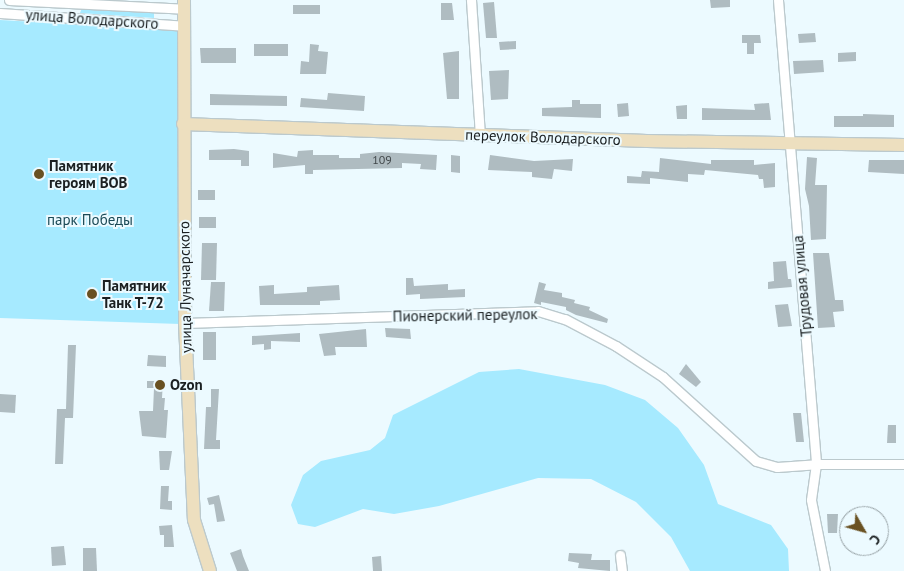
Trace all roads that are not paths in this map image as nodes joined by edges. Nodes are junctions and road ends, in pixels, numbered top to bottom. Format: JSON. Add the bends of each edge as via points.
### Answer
{"nodes":[{"id":1,"x":9,"y":0,"type":"edge"},
{"id":2,"x":471,"y":0,"type":"edge"},
{"id":3,"x":778,"y":0,"type":"edge"},
{"id":4,"x":184,"y":4,"type":"edge"},
{"id":5,"x":0,"y":13,"type":"edge"},
{"id":6,"x":184,"y":26,"type":"junction"},
{"id":7,"x":183,"y":124,"type":"junction"},
{"id":8,"x":480,"y":135,"type":"junction"},
{"id":9,"x":790,"y":142,"type":"junction"},
{"id":10,"x":904,"y":145,"type":"edge"},
{"id":11,"x":185,"y":323,"type":"junction"},
{"id":12,"x":816,"y":464,"type":"junction"},
{"id":13,"x":904,"y":464,"type":"edge"},
{"id":14,"x":620,"y":555,"type":"dead end"},
{"id":15,"x":210,"y":571,"type":"edge"},
{"id":16,"x":622,"y":571,"type":"edge"},
{"id":17,"x":825,"y":571,"type":"edge"}],
"edges":[{"from":1,"to":4,"type":"street","name":"улица Володарского"},
{"from":2,"to":8,"type":"street"},
{"from":3,"to":9,"type":"street","name":"Трудовая улица"},
{"from":4,"to":6,"type":"street","name":"улица Луначарского"},
{"from":5,"to":6,"type":"street","name":"улица Володарского"},
{"from":6,"to":7,"type":"street","name":"улица Луначарского"},
{"from":7,"to":8,"type":"street","name":"переулок Володарского"},
{"from":7,"to":11,"type":"street","name":"улица Луначарского"},
{"from":8,"to":9,"type":"street","name":"переулок Володарского"},
{"from":9,"to":10,"type":"street","name":"переулок Володарского"},
{"from":9,"to":12,"type":"street","name":"Трудовая улица"},
{"from":11,"to":12,"type":"street","name":"Пионерский переулок","via":[[538,311],[566,319],[663,377],[756,461],[777,467]]},
{"from":11,"to":15,"type":"street","name":"улица Луначарского","via":[[194,520]]},
{"from":12,"to":13,"type":"street","name":"Пионерский переулок"},
{"from":12,"to":17,"type":"street","name":"Трудовая улица","via":[[811,500]]},
{"from":14,"to":16,"type":"street"}]}
